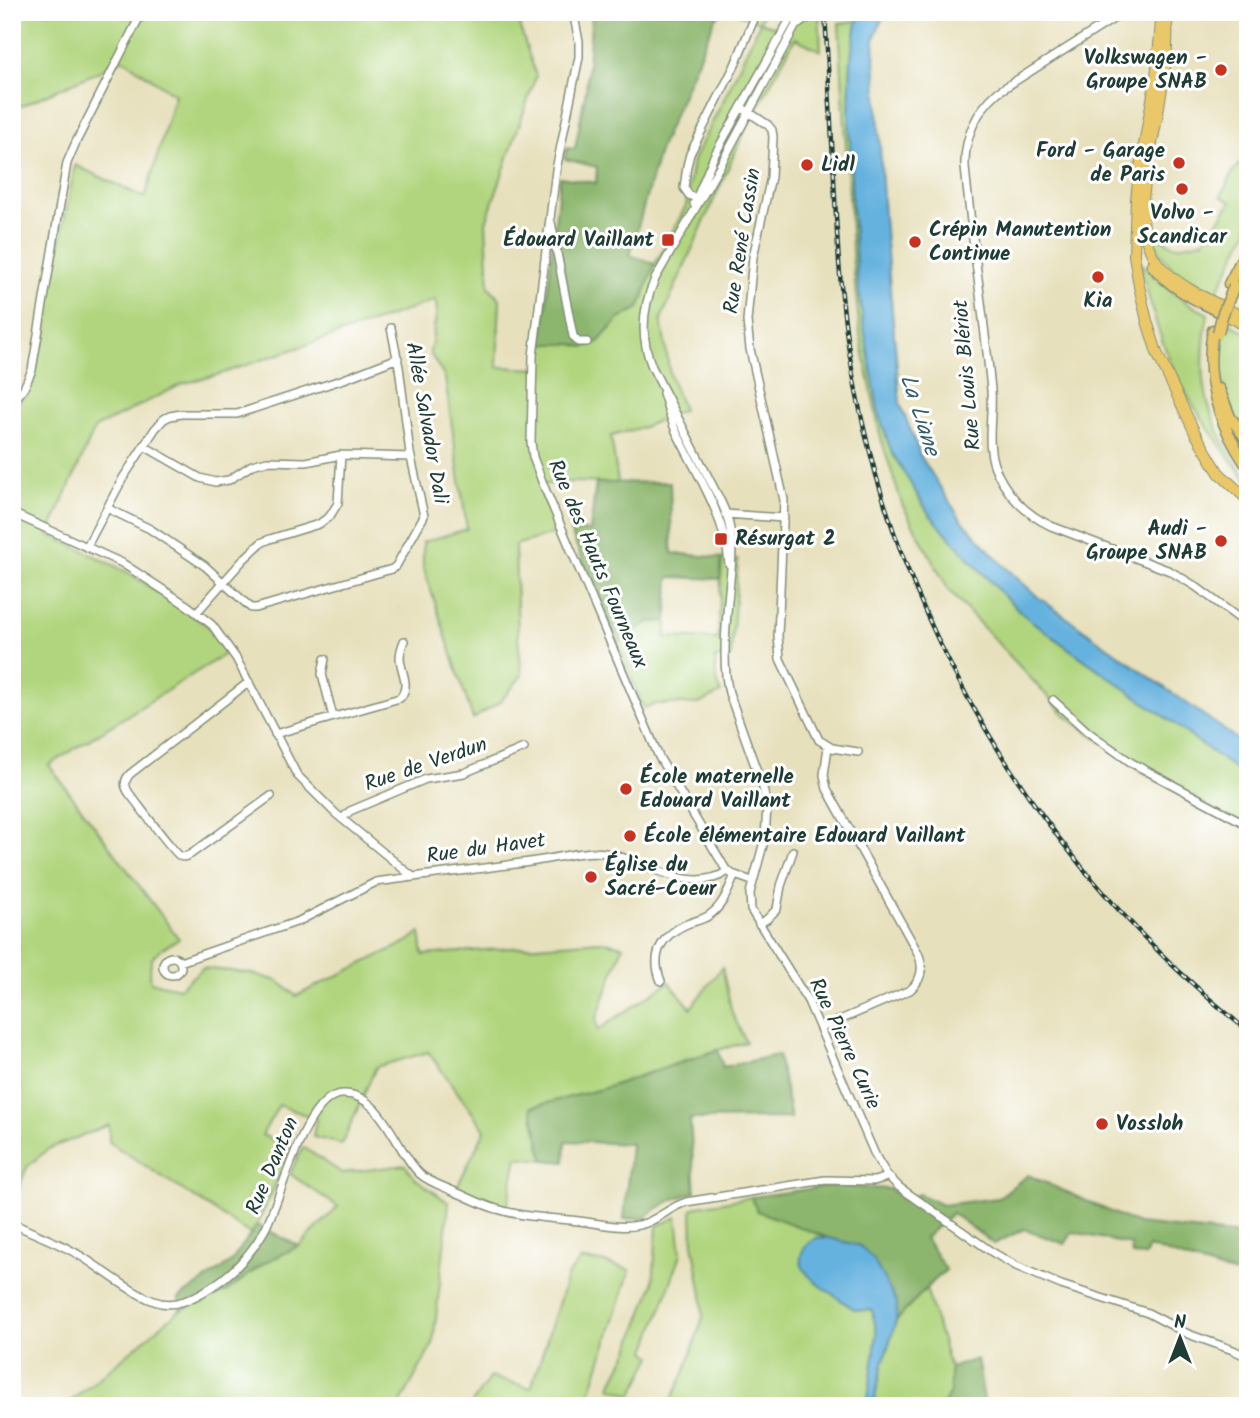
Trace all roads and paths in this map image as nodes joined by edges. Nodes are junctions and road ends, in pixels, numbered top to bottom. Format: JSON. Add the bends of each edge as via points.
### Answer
{"nodes":[{"id":1,"x":142,"y":12,"type":"edge"},
{"id":2,"x":573,"y":12,"type":"edge"},
{"id":3,"x":757,"y":12,"type":"edge"},
{"id":4,"x":828,"y":12,"type":"edge"},
{"id":5,"x":1124,"y":12,"type":"edge"},
{"id":6,"x":1162,"y":12,"type":"edge"},
{"id":7,"x":1167,"y":12,"type":"edge"},
{"id":8,"x":796,"y":14,"type":"edge"},
{"id":9,"x":813,"y":14,"type":"edge"},
{"id":10,"x":793,"y":33,"type":"junction"},
{"id":11,"x":741,"y":107,"type":"junction"},
{"id":12,"x":749,"y":113,"type":"junction"},
{"id":13,"x":698,"y":199,"type":"junction"},
{"id":14,"x":1135,"y":209,"type":"junction"},
{"id":15,"x":550,"y":218,"type":"junction"},
{"id":16,"x":1248,"y":247,"type":"edge"},
{"id":17,"x":1248,"y":255,"type":"edge"},
{"id":18,"x":1152,"y":265,"type":"joint"},
{"id":19,"x":1231,"y":285,"type":"junction"},
{"id":20,"x":1248,"y":320,"type":"edge"},
{"id":21,"x":1248,"y":327,"type":"edge"},
{"id":22,"x":391,"y":328,"type":"dead end"},
{"id":23,"x":1215,"y":332,"type":"junction"},
{"id":24,"x":587,"y":342,"type":"dead end"},
{"id":25,"x":398,"y":358,"type":"junction"},
{"id":26,"x":658,"y":379,"type":"junction"},
{"id":27,"x":12,"y":403,"type":"edge"},
{"id":28,"x":1248,"y":441,"type":"edge"},
{"id":29,"x":144,"y":446,"type":"junction"},
{"id":30,"x":341,"y":455,"type":"junction"},
{"id":31,"x":411,"y":457,"type":"junction"},
{"id":32,"x":1247,"y":464,"type":"edge"},
{"id":33,"x":1248,"y":499,"type":"edge"},
{"id":34,"x":107,"y":508,"type":"junction"},
{"id":35,"x":12,"y":513,"type":"edge"},
{"id":36,"x":717,"y":513,"type":"junction"},
{"id":37,"x":727,"y":514,"type":"junction"},
{"id":38,"x":783,"y":518,"type":"junction"},
{"id":39,"x":88,"y":546,"type":"junction"},
{"id":40,"x":223,"y":582,"type":"junction"},
{"id":41,"x":730,"y":582,"type":"junction"},
{"id":42,"x":197,"y":612,"type":"junction"},
{"id":43,"x":1248,"y":625,"type":"edge"},
{"id":44,"x":404,"y":641,"type":"dead end"},
{"id":45,"x":325,"y":659,"type":"dead end"},
{"id":46,"x":249,"y":682,"type":"junction"},
{"id":47,"x":1053,"y":700,"type":"dead end"},
{"id":48,"x":333,"y":717,"type":"junction"},
{"id":49,"x":275,"y":734,"type":"junction"},
{"id":50,"x":828,"y":747,"type":"junction"},
{"id":51,"x":524,"y":748,"type":"dead end"},
{"id":52,"x":858,"y":752,"type":"dead end"},
{"id":53,"x":271,"y":796,"type":"dead end"},
{"id":54,"x":342,"y":819,"type":"junction"},
{"id":55,"x":1248,"y":825,"type":"edge"},
{"id":56,"x":793,"y":851,"type":"dead end"},
{"id":57,"x":731,"y":873,"type":"junction"},
{"id":58,"x":413,"y":877,"type":"junction"},
{"id":59,"x":752,"y":881,"type":"junction"},
{"id":60,"x":759,"y":924,"type":"junction"},
{"id":61,"x":180,"y":962,"type":"dead end"},
{"id":62,"x":661,"y":981,"type":"dead end"},
{"id":63,"x":821,"y":1028,"type":"junction"},
{"id":64,"x":887,"y":1175,"type":"junction"},
{"id":65,"x":12,"y":1223,"type":"edge"},
{"id":66,"x":1238,"y":1352,"type":"junction"},
{"id":67,"x":1248,"y":1357,"type":"edge"},
{"id":68,"x":1248,"y":1365,"type":"edge"}],
"edges":[{"from":1,"to":27,"type":"street","via":[[67,163],[32,370]]},
{"from":2,"to":15,"type":"street","name":"Rue des Hauts Fourneaux","via":[[579,61]]},
{"from":3,"to":13,"type":"street","via":[[687,162],[684,188]]},
{"from":4,"to":9,"type":"street"},
{"from":5,"to":43,"type":"street","name":"Rue Louis Blériot","via":[[998,92],[982,108],[967,139],[965,167],[991,388],[991,452],[1005,486],[1034,517],[1170,571]]},
{"from":6,"to":14,"type":"main road"},
{"from":7,"to":20,"type":"main road","via":[[1164,76],[1145,186],[1147,240],[1157,262],[1173,278]]},
{"from":8,"to":10,"type":"street"},
{"from":8,"to":11,"type":"street"},
{"from":9,"to":10,"type":"street"},
{"from":10,"to":12,"type":"street"},
{"from":11,"to":12,"type":"street","name":"Rue René Cassin"},
{"from":11,"to":13,"type":"street"},
{"from":12,"to":13,"type":"street"},
{"from":12,"to":38,"type":"street","name":"Rue René Cassin","via":[[773,134],[771,177],[754,257],[747,321],[782,492]]},
{"from":13,"to":26,"type":"street","via":[[655,279],[645,309],[645,344]]},
{"from":14,"to":18,"type":"main road","via":[[1140,240]]},
{"from":14,"to":33,"type":"main road","via":[[1136,265],[1157,354],[1212,463]]},
{"from":15,"to":24,"type":"street","via":[[573,336],[578,342]]},
{"from":15,"to":57,"type":"street","name":"Rue des Hauts Fourneaux","via":[[533,356],[533,457],[658,755]]},
{"from":16,"to":19,"type":"highway"},
{"from":17,"to":19,"type":"highway"},
{"from":18,"to":21,"type":"highway","via":[[1185,294]]},
{"from":19,"to":23,"type":"highway","via":[[1219,307]]},
{"from":22,"to":25,"type":"street","name":"Allée Salvador Dali"},
{"from":23,"to":28,"type":"highway","via":[[1221,397]]},
{"from":23,"to":32,"type":"highway","via":[[1210,368],[1213,396],[1224,428]]},
{"from":25,"to":29,"type":"street","via":[[237,414],[170,416],[159,423]]},
{"from":25,"to":31,"type":"street","name":"Allée Salvador Dali"},
{"from":26,"to":36,"type":"street","via":[[676,429]]},
{"from":26,"to":37,"type":"street"},
{"from":29,"to":30,"type":"street","via":[[215,482],[229,480],[260,462],[306,462]]},
{"from":29,"to":34,"type":"street"},
{"from":30,"to":31,"type":"street"},
{"from":30,"to":40,"type":"street","via":[[338,503],[330,516],[322,523],[263,542]]},
{"from":31,"to":40,"type":"street","name":"Allée Salvador Dali","via":[[424,516],[392,569],[253,609]]},
{"from":34,"to":39,"type":"street"},
{"from":34,"to":40,"type":"street","name":"Allée Salvador Dali","via":[[150,529]]},
{"from":35,"to":39,"type":"street","name":"Rue du Havet"},
{"from":36,"to":37,"type":"street"},
{"from":36,"to":41,"type":"street","via":[[726,541]]},
{"from":37,"to":38,"type":"street"},
{"from":37,"to":41,"type":"street","via":[[733,547]]},
{"from":38,"to":50,"type":"street","name":"Rue René Cassin","via":[[779,655],[817,738]]},
{"from":39,"to":42,"type":"street","name":"Rue du Havet","via":[[133,569]]},
{"from":40,"to":42,"type":"street"},
{"from":41,"to":59,"type":"street","via":[[726,681],[767,807],[765,838]]},
{"from":42,"to":46,"type":"street","name":"Rue du Havet","via":[[231,649]]},
{"from":44,"to":48,"type":"street","via":[[400,656],[406,683],[403,695]]},
{"from":45,"to":48,"type":"street","via":[[322,674]]},
{"from":46,"to":49,"type":"street","name":"Rue du Havet"},
{"from":46,"to":53,"type":"street","via":[[130,774],[125,785],[181,856],[191,854]]},
{"from":47,"to":55,"type":"street","via":[[1132,763]]},
{"from":48,"to":49,"type":"street"},
{"from":49,"to":54,"type":"street","name":"Rue du Havet","via":[[297,775]]},
{"from":50,"to":52,"type":"street"},
{"from":50,"to":63,"type":"street","via":[[827,789],[922,968],[910,990]]},
{"from":51,"to":54,"type":"street","name":"Rue de Verdun","via":[[464,773],[426,779],[350,811]]},
{"from":54,"to":58,"type":"street","name":"Rue du Havet"},
{"from":56,"to":60,"type":"street","via":[[777,909]]},
{"from":57,"to":58,"type":"street","name":"Rue du Havet","via":[[692,881],[615,855],[593,853]]},
{"from":57,"to":59,"type":"street"},
{"from":57,"to":62,"type":"street","via":[[724,899],[709,916],[673,931],[664,941],[656,963]]},
{"from":58,"to":61,"type":"street","via":[[376,882],[299,921]]},
{"from":59,"to":60,"type":"street","name":"Rue Pierre Curie","via":[[750,906]]},
{"from":60,"to":63,"type":"street","name":"Rue Pierre Curie"},
{"from":63,"to":64,"type":"street","name":"Rue Pierre Curie"},
{"from":64,"to":65,"type":"street","name":"Rue Danton","via":[[878,1180],[825,1180],[686,1202],[633,1226],[517,1213],[491,1207],[426,1178],[376,1111],[359,1098],[341,1094],[325,1100],[307,1126],[271,1218],[252,1250],[223,1279],[187,1301],[170,1304],[149,1299],[73,1251]]},
{"from":64,"to":66,"type":"street","name":"Rue Pierre Curie","via":[[938,1216],[1016,1266],[1148,1313]]},
{"from":66,"to":67,"type":"street","name":"Rue Pierre Curie"},
{"from":66,"to":68,"type":"street"}]}
